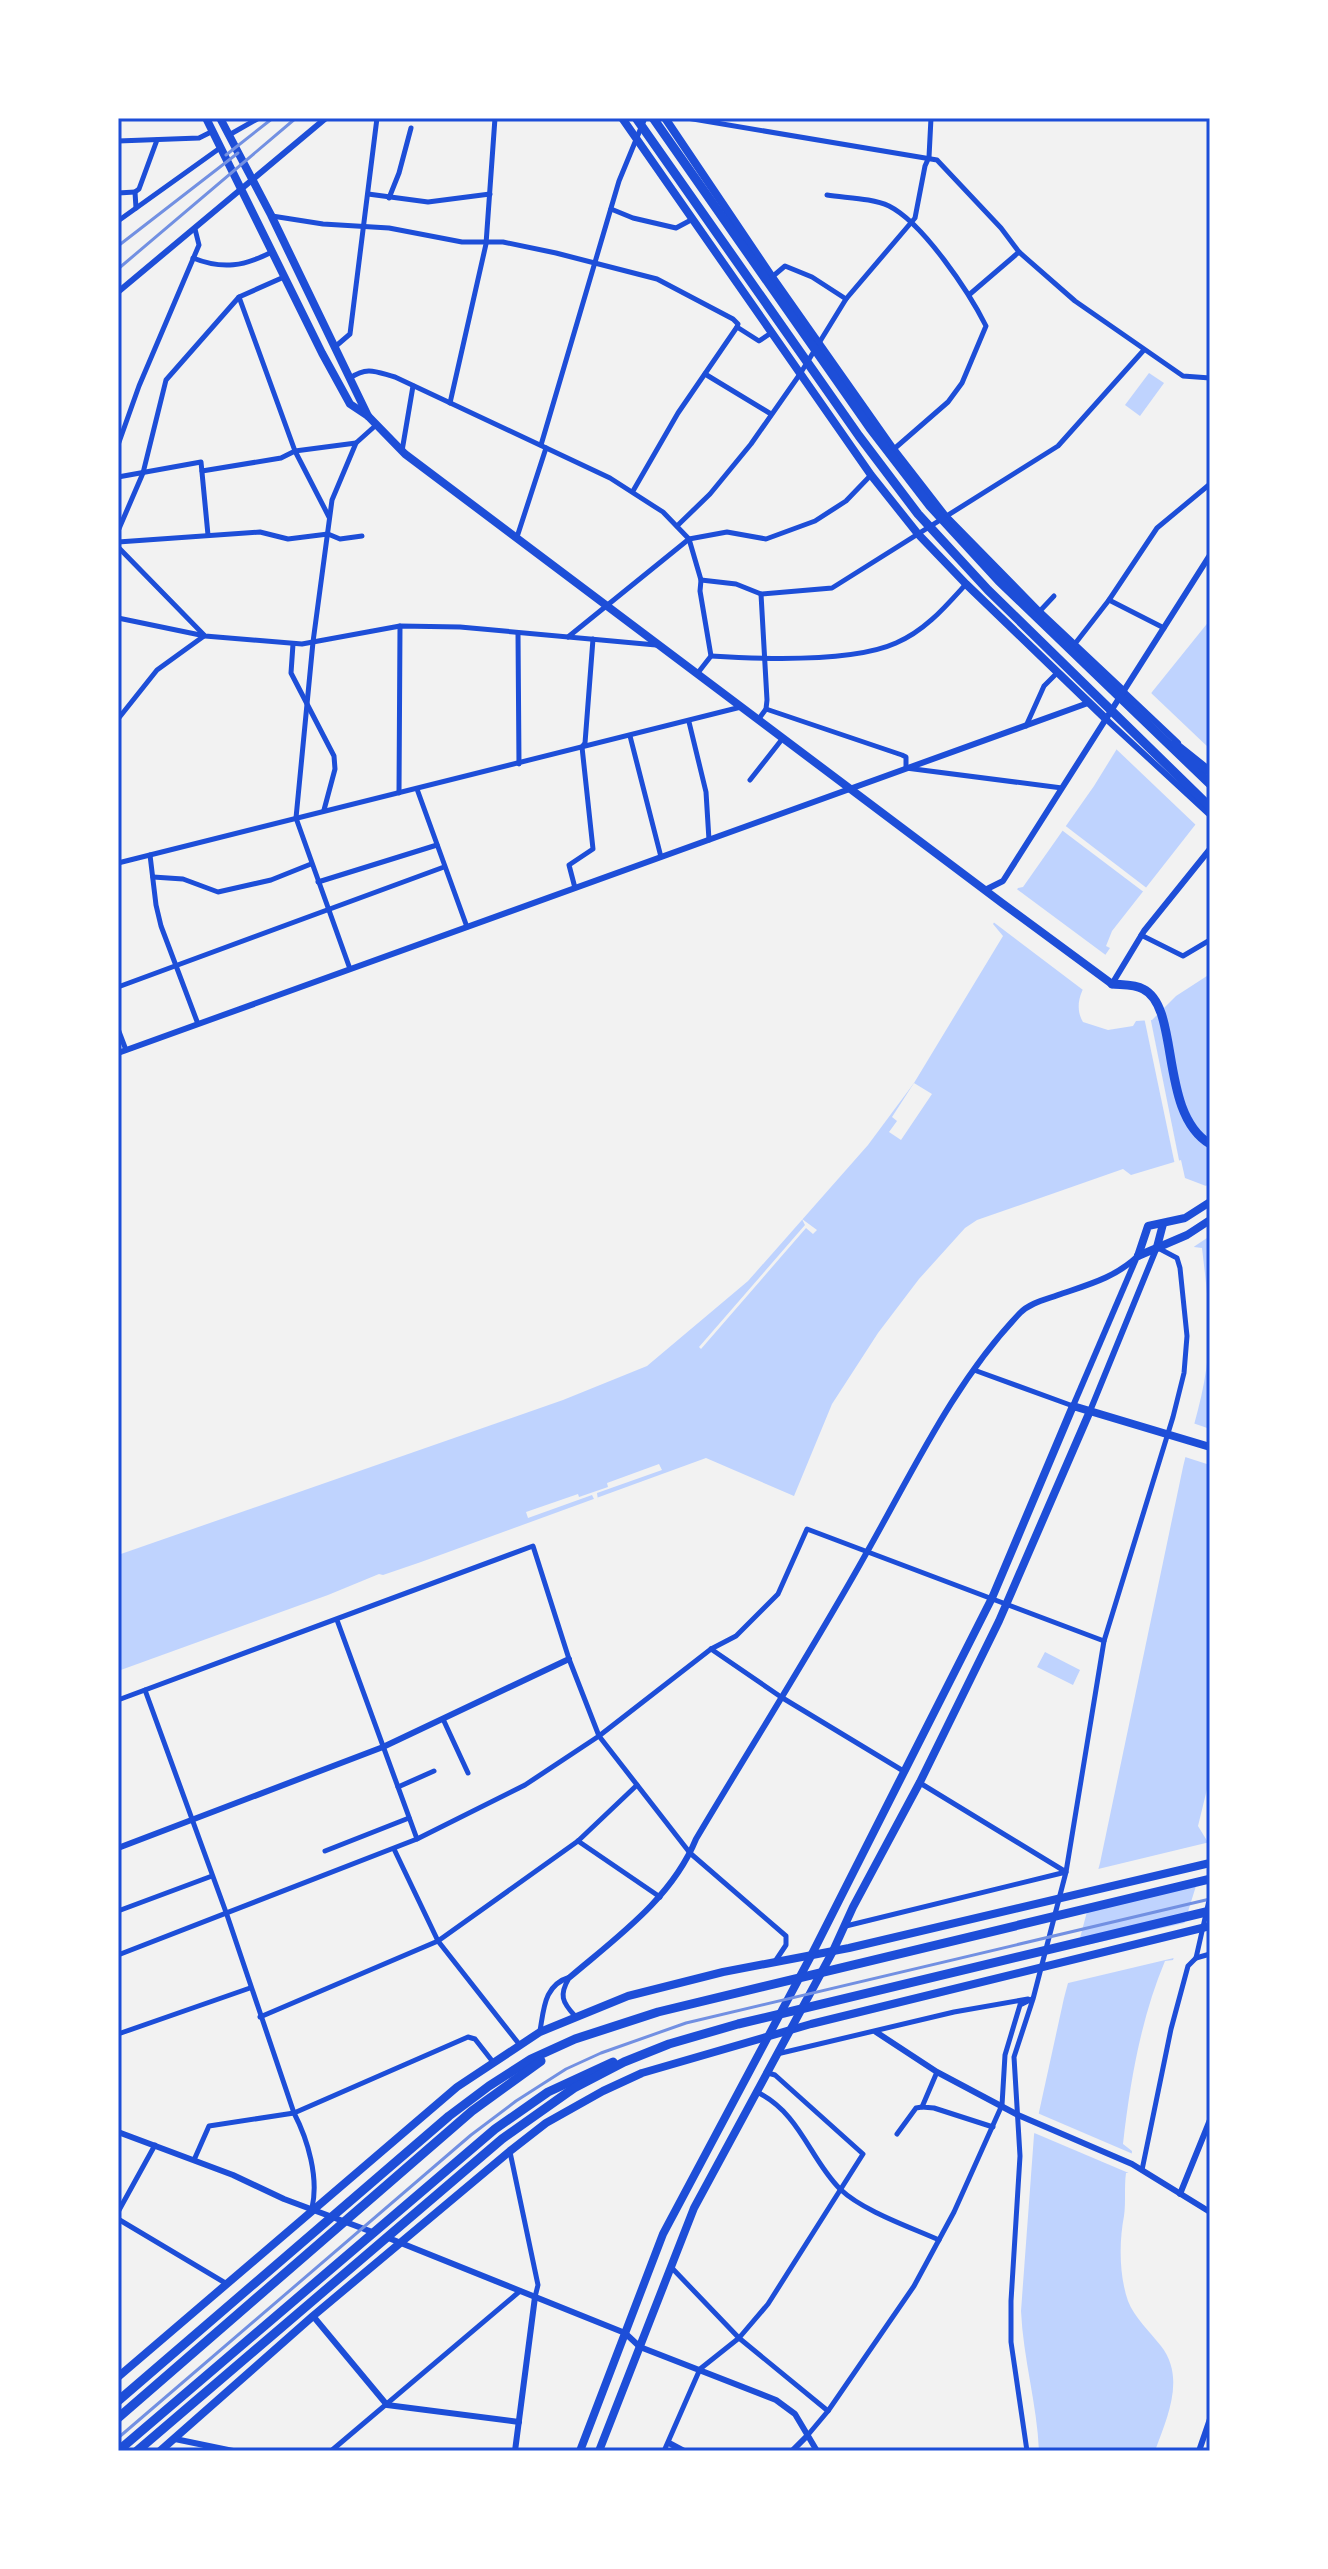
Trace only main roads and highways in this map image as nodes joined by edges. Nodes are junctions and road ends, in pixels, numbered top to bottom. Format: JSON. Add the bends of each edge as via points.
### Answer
{"nodes":[{"id":1,"x":206,"y":118,"type":"edge"},
{"id":2,"x":220,"y":118,"type":"edge"},
{"id":3,"x":622,"y":118,"type":"edge"},
{"id":4,"x":636,"y":118,"type":"edge"},
{"id":5,"x":653,"y":118,"type":"edge"},
{"id":6,"x":669,"y":119,"type":"edge"},
{"id":7,"x":368,"y":416,"type":"junction"},
{"id":8,"x":1123,"y":691,"type":"road end"},
{"id":9,"x":1141,"y":717,"type":"junction"},
{"id":10,"x":1106,"y":719,"type":"road end"},
{"id":11,"x":1210,"y":773,"type":"edge"},
{"id":12,"x":1210,"y":784,"type":"edge"},
{"id":13,"x":1210,"y":807,"type":"edge"},
{"id":14,"x":1112,"y":984,"type":"joint"},
{"id":15,"x":1210,"y":1144,"type":"edge"},
{"id":16,"x":1210,"y":1202,"type":"edge"},
{"id":17,"x":1210,"y":1220,"type":"edge"},
{"id":18,"x":1163,"y":1224,"type":"junction"},
{"id":19,"x":1157,"y":1247,"type":"junction"},
{"id":20,"x":1090,"y":1411,"type":"junction"},
{"id":21,"x":1210,"y":1447,"type":"edge"},
{"id":22,"x":1210,"y":1863,"type":"edge"},
{"id":23,"x":1210,"y":1879,"type":"edge"},
{"id":24,"x":1210,"y":1911,"type":"edge"},
{"id":25,"x":1210,"y":1926,"type":"edge"},
{"id":26,"x":833,"y":1951,"type":"junction"},
{"id":27,"x":812,"y":1954,"type":"junction"},
{"id":28,"x":600,"y":2028,"type":"junction"},
{"id":29,"x":791,"y":2030,"type":"junction"},
{"id":30,"x":768,"y":2036,"type":"junction"},
{"id":31,"x":647,"y":2052,"type":"junction"},
{"id":32,"x":118,"y":2377,"type":"edge"},
{"id":33,"x":118,"y":2401,"type":"edge"},
{"id":34,"x":118,"y":2418,"type":"edge"},
{"id":35,"x":118,"y":2450,"type":"edge"},
{"id":36,"x":137,"y":2451,"type":"edge"},
{"id":37,"x":160,"y":2451,"type":"edge"},
{"id":38,"x":580,"y":2451,"type":"edge"},
{"id":39,"x":599,"y":2451,"type":"edge"}],
"edges":[{"from":1,"to":7,"type":"main road","via":[[350,404]]},
{"from":2,"to":7,"type":"main road"},
{"from":3,"to":10,"type":"main road","via":[[871,475],[918,534]]},
{"from":4,"to":13,"type":"highway","via":[[859,436],[931,529]]},
{"from":5,"to":9,"type":"highway","via":[[930,506],[999,581]]},
{"from":6,"to":8,"type":"main road","via":[[772,277],[945,516]]},
{"from":7,"to":14,"type":"main road","via":[[402,451]]},
{"from":9,"to":11,"type":"highway"},
{"from":9,"to":12,"type":"highway"},
{"from":14,"to":15,"type":"highway","via":[[1146,990],[1159,1006],[1184,1116]]},
{"from":16,"to":18,"type":"main road"},
{"from":17,"to":19,"type":"main road"},
{"from":18,"to":19,"type":"main road"},
{"from":18,"to":19,"type":"main road","via":[[1148,1226],[1138,1256]]},
{"from":20,"to":21,"type":"main road"},
{"from":20,"to":26,"type":"main road","via":[[1007,1604]]},
{"from":20,"to":27,"type":"main road","via":[[1073,1406],[992,1598]]},
{"from":22,"to":26,"type":"main road"},
{"from":23,"to":28,"type":"highway"},
{"from":24,"to":31,"type":"highway","via":[[738,2024]]},
{"from":25,"to":29,"type":"main road"},
{"from":26,"to":27,"type":"main road"},
{"from":26,"to":29,"type":"main road"},
{"from":27,"to":30,"type":"main road"},
{"from":27,"to":32,"type":"main road","via":[[628,1996],[519,2044],[457,2087]]},
{"from":28,"to":33,"type":"highway","via":[[531,2059],[460,2107]]},
{"from":28,"to":34,"type":"highway","via":[[491,2096]]},
{"from":29,"to":30,"type":"main road"},
{"from":29,"to":39,"type":"main road","via":[[694,2208]]},
{"from":30,"to":37,"type":"main road","via":[[642,2073],[546,2123]]},
{"from":30,"to":38,"type":"main road","via":[[663,2234]]},
{"from":31,"to":35,"type":"highway","via":[[570,2080],[504,2122]]},
{"from":31,"to":36,"type":"highway","via":[[574,2088],[519,2125]]}]}
